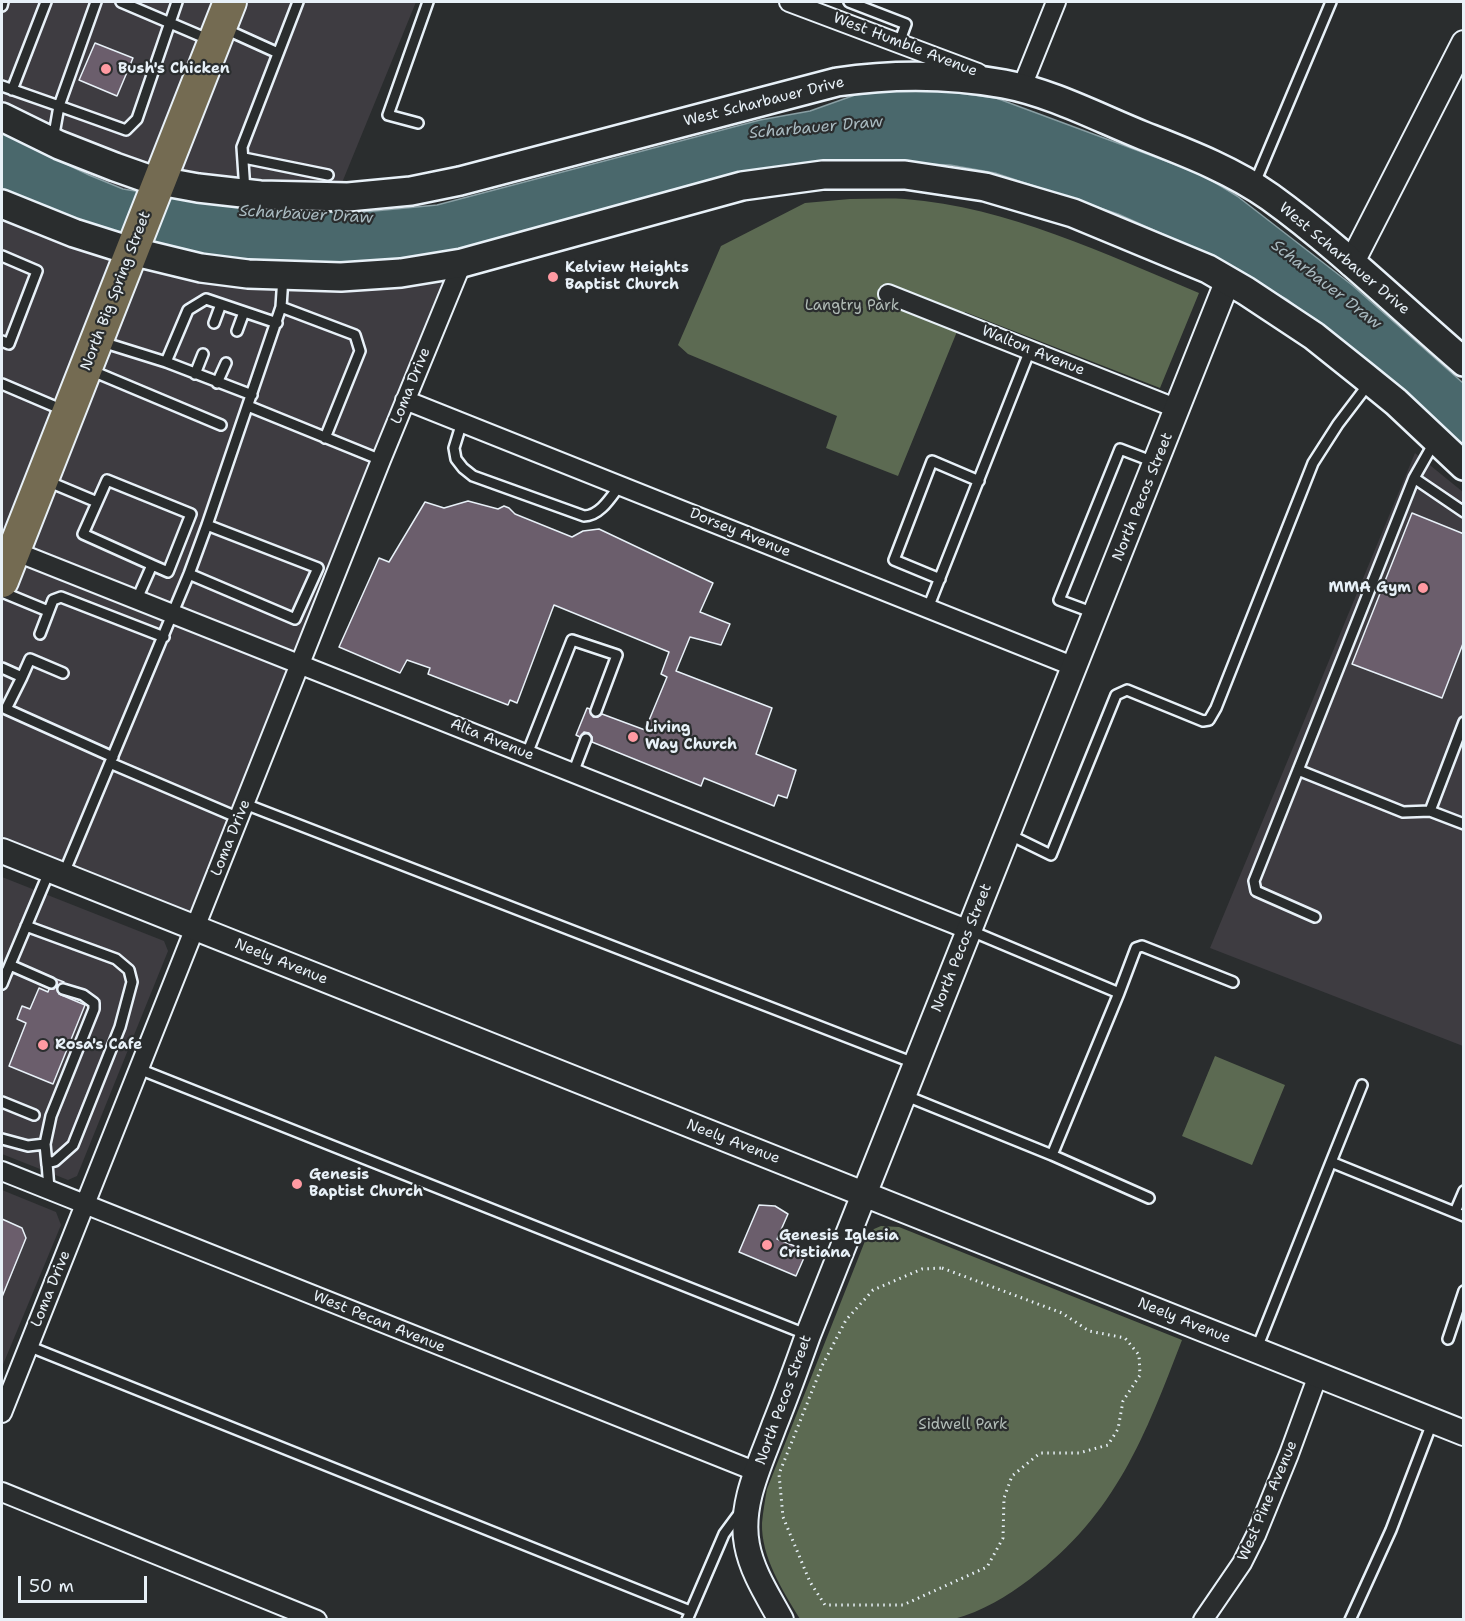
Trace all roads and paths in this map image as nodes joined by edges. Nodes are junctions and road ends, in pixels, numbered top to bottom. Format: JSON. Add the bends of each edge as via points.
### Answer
{"nodes":[{"id":1,"x":3,"y":2,"type":"edge"},
{"id":2,"x":46,"y":2,"type":"edge"},
{"id":3,"x":96,"y":2,"type":"edge"},
{"id":4,"x":121,"y":2,"type":"edge"},
{"id":5,"x":177,"y":2,"type":"edge"},
{"id":6,"x":298,"y":2,"type":"edge"},
{"id":7,"x":428,"y":2,"type":"edge"},
{"id":8,"x":849,"y":2,"type":"edge"},
{"id":9,"x":1056,"y":2,"type":"edge"},
{"id":10,"x":1331,"y":2,"type":"edge"},
{"id":11,"x":798,"y":3,"type":"edge"},
{"id":12,"x":2,"y":6,"type":"edge"},
{"id":13,"x":866,"y":9,"type":"junction"},
{"id":14,"x":170,"y":22,"type":"junction"},
{"id":15,"x":222,"y":23,"type":"edge"},
{"id":16,"x":859,"y":28,"type":"junction"},
{"id":17,"x":898,"y":43,"type":"junction"},
{"id":18,"x":1464,"y":43,"type":"edge"},
{"id":19,"x":278,"y":53,"type":"junction"},
{"id":20,"x":2,"y":86,"type":"edge"},
{"id":21,"x":1021,"y":89,"type":"junction"},
{"id":22,"x":12,"y":90,"type":"junction"},
{"id":23,"x":59,"y":106,"type":"junction"},
{"id":24,"x":2,"y":117,"type":"edge"},
{"id":25,"x":418,"y":123,"type":"dead end"},
{"id":26,"x":52,"y":142,"type":"junction"},
{"id":27,"x":244,"y":158,"type":"junction"},
{"id":28,"x":328,"y":175,"type":"dead end"},
{"id":29,"x":159,"y":180,"type":"junction"},
{"id":30,"x":1253,"y":188,"type":"junction"},
{"id":31,"x":245,"y":194,"type":"junction"},
{"id":32,"x":2,"y":204,"type":"edge"},
{"id":33,"x":131,"y":251,"type":"junction"},
{"id":34,"x":2,"y":256,"type":"edge"},
{"id":35,"x":462,"y":263,"type":"junction"},
{"id":36,"x":1351,"y":264,"type":"junction"},
{"id":37,"x":283,"y":276,"type":"junction"},
{"id":38,"x":1228,"y":280,"type":"junction"},
{"id":39,"x":888,"y":294,"type":"dead end"},
{"id":40,"x":221,"y":304,"type":"junction"},
{"id":41,"x":281,"y":307,"type":"junction"},
{"id":42,"x":244,"y":312,"type":"junction"},
{"id":43,"x":214,"y":323,"type":"dead end"},
{"id":44,"x":277,"y":323,"type":"junction"},
{"id":45,"x":237,"y":331,"type":"dead end"},
{"id":46,"x":2,"y":341,"type":"edge"},
{"id":47,"x":1030,"y":350,"type":"junction"},
{"id":48,"x":91,"y":354,"type":"junction"},
{"id":49,"x":203,"y":354,"type":"dead end"},
{"id":50,"x":1462,"y":357,"type":"edge"},
{"id":51,"x":166,"y":362,"type":"junction"},
{"id":52,"x":226,"y":363,"type":"dead end"},
{"id":53,"x":195,"y":374,"type":"junction"},
{"id":54,"x":1371,"y":381,"type":"junction"},
{"id":55,"x":218,"y":383,"type":"junction"},
{"id":56,"x":2,"y":384,"type":"edge"},
{"id":57,"x":252,"y":395,"type":"junction"},
{"id":58,"x":405,"y":400,"type":"junction"},
{"id":59,"x":248,"y":406,"type":"junction"},
{"id":60,"x":1178,"y":409,"type":"junction"},
{"id":61,"x":68,"y":412,"type":"junction"},
{"id":62,"x":462,"y":422,"type":"junction"},
{"id":63,"x":221,"y":425,"type":"dead end"},
{"id":64,"x":325,"y":438,"type":"junction"},
{"id":65,"x":1436,"y":440,"type":"junction"},
{"id":66,"x":381,"y":460,"type":"junction"},
{"id":67,"x":1156,"y":463,"type":"junction"},
{"id":68,"x":1464,"y":466,"type":"edge"},
{"id":69,"x":1414,"y":478,"type":"junction"},
{"id":70,"x":42,"y":479,"type":"junction"},
{"id":71,"x":979,"y":481,"type":"junction"},
{"id":72,"x":620,"y":485,"type":"junction"},
{"id":73,"x":97,"y":502,"type":"junction"},
{"id":74,"x":1464,"y":512,"type":"edge"},
{"id":75,"x":207,"y":525,"type":"junction"},
{"id":76,"x":14,"y":551,"type":"junction"},
{"id":77,"x":152,"y":565,"type":"junction"},
{"id":78,"x":189,"y":574,"type":"junction"},
{"id":79,"x":940,"y":579,"type":"junction"},
{"id":80,"x":2,"y":581,"type":"edge"},
{"id":81,"x":2,"y":592,"type":"edge"},
{"id":82,"x":137,"y":599,"type":"junction"},
{"id":83,"x":928,"y":608,"type":"junction"},
{"id":84,"x":48,"y":611,"type":"junction"},
{"id":85,"x":173,"y":614,"type":"junction"},
{"id":86,"x":1096,"y":614,"type":"junction"},
{"id":87,"x":40,"y":634,"type":"dead end"},
{"id":88,"x":164,"y":637,"type":"junction"},
{"id":89,"x":300,"y":664,"type":"junction"},
{"id":90,"x":1075,"y":667,"type":"junction"},
{"id":91,"x":2,"y":668,"type":"edge"},
{"id":92,"x":63,"y":673,"type":"dead end"},
{"id":93,"x":22,"y":677,"type":"junction"},
{"id":94,"x":6,"y":709,"type":"junction"},
{"id":95,"x":596,"y":711,"type":"dead end"},
{"id":96,"x":2,"y":719,"type":"edge"},
{"id":97,"x":1464,"y":722,"type":"edge"},
{"id":98,"x":586,"y":740,"type":"dead end"},
{"id":99,"x":527,"y":754,"type":"junction"},
{"id":100,"x":111,"y":760,"type":"junction"},
{"id":101,"x":1298,"y":770,"type":"junction"},
{"id":102,"x":573,"y":772,"type":"junction"},
{"id":103,"x":242,"y":811,"type":"junction"},
{"id":104,"x":1430,"y":811,"type":"junction"},
{"id":105,"x":1464,"y":824,"type":"edge"},
{"id":106,"x":1008,"y":834,"type":"junction"},
{"id":107,"x":2,"y":851,"type":"edge"},
{"id":108,"x":56,"y":873,"type":"junction"},
{"id":109,"x":1315,"y":917,"type":"dead end"},
{"id":110,"x":26,"y":926,"type":"junction"},
{"id":111,"x":195,"y":928,"type":"junction"},
{"id":112,"x":969,"y":930,"type":"junction"},
{"id":113,"x":10,"y":965,"type":"junction"},
{"id":114,"x":4,"y":974,"type":"edge"},
{"id":115,"x":1233,"y":982,"type":"dead end"},
{"id":116,"x":51,"y":983,"type":"dead end"},
{"id":117,"x":2,"y":984,"type":"edge"},
{"id":118,"x":63,"y":989,"type":"dead end"},
{"id":119,"x":1119,"y":993,"type":"junction"},
{"id":120,"x":916,"y":1063,"type":"junction"},
{"id":121,"x":139,"y":1069,"type":"junction"},
{"id":122,"x":1362,"y":1085,"type":"dead end"},
{"id":123,"x":904,"y":1095,"type":"junction"},
{"id":124,"x":2,"y":1102,"type":"edge"},
{"id":125,"x":34,"y":1115,"type":"dead end"},
{"id":126,"x":2,"y":1139,"type":"edge"},
{"id":127,"x":45,"y":1144,"type":"junction"},
{"id":128,"x":1052,"y":1155,"type":"junction"},
{"id":129,"x":1331,"y":1162,"type":"junction"},
{"id":130,"x":47,"y":1165,"type":"junction"},
{"id":131,"x":2,"y":1171,"type":"edge"},
{"id":132,"x":49,"y":1190,"type":"junction"},
{"id":133,"x":1464,"y":1191,"type":"edge"},
{"id":134,"x":865,"y":1194,"type":"junction"},
{"id":135,"x":1149,"y":1198,"type":"dead end"},
{"id":136,"x":85,"y":1205,"type":"junction"},
{"id":137,"x":1459,"y":1214,"type":"edge"},
{"id":138,"x":1464,"y":1290,"type":"edge"},
{"id":139,"x":808,"y":1335,"type":"junction"},
{"id":140,"x":1448,"y":1339,"type":"dead end"},
{"id":141,"x":28,"y":1346,"type":"junction"},
{"id":142,"x":1256,"y":1350,"type":"junction"},
{"id":143,"x":1318,"y":1375,"type":"junction"},
{"id":144,"x":2,"y":1413,"type":"edge"},
{"id":145,"x":1433,"y":1420,"type":"junction"},
{"id":146,"x":1464,"y":1433,"type":"edge"},
{"id":147,"x":757,"y":1473,"type":"junction"},
{"id":148,"x":2,"y":1492,"type":"edge"},
{"id":149,"x":748,"y":1502,"type":"junction"},
{"id":150,"x":825,"y":1605,"type":"joint"},
{"id":151,"x":688,"y":1615,"type":"edge"},
{"id":152,"x":317,"y":1620,"type":"edge"},
{"id":153,"x":781,"y":1620,"type":"edge"},
{"id":154,"x":1203,"y":1620,"type":"edge"},
{"id":155,"x":1350,"y":1620,"type":"edge"}],
"edges":[{"from":1,"to":12,"type":"lane"},
{"from":2,"to":22,"type":"lane"},
{"from":3,"to":23,"type":"lane"},
{"from":4,"to":14,"type":"lane"},
{"from":5,"to":14,"type":"lane"},
{"from":6,"to":19,"type":"lane"},
{"from":7,"to":25,"type":"lane","via":[[388,115]]},
{"from":8,"to":13,"type":"lane"},
{"from":9,"to":21,"type":"street"},
{"from":10,"to":30,"type":"lane"},
{"from":11,"to":16,"type":"street","name":"West Humble Avenue"},
{"from":13,"to":16,"type":"lane"},
{"from":13,"to":17,"type":"lane","via":[[906,24]]},
{"from":14,"to":15,"type":"lane"},
{"from":14,"to":23,"type":"lane","via":[[137,119],[126,130]]},
{"from":15,"to":19,"type":"lane"},
{"from":15,"to":29,"type":"highway","name":"North Big Spring Street"},
{"from":16,"to":17,"type":"street","name":"West Humble Avenue"},
{"from":17,"to":21,"type":"street","name":"West Humble Avenue"},
{"from":18,"to":36,"type":"street"},
{"from":19,"to":27,"type":"lane","via":[[242,147]]},
{"from":20,"to":22,"type":"lane"},
{"from":21,"to":30,"type":"main road","name":"West Scharbauer Drive","via":[[1186,152]]},
{"from":21,"to":31,"type":"main road","name":"West Scharbauer Drive","via":[[946,77],[866,78],[814,87],[449,184],[348,196]]},
{"from":22,"to":23,"type":"lane"},
{"from":23,"to":26,"type":"lane"},
{"from":24,"to":26,"type":"main road","name":"West Scharbauer Drive"},
{"from":26,"to":29,"type":"main road","name":"West Scharbauer Drive"},
{"from":27,"to":28,"type":"lane"},
{"from":27,"to":31,"type":"lane"},
{"from":29,"to":31,"type":"main road","name":"West Scharbauer Drive"},
{"from":29,"to":33,"type":"highway","name":"North Big Spring Street"},
{"from":30,"to":36,"type":"main road","name":"West Scharbauer Drive","via":[[1310,228]]},
{"from":32,"to":33,"type":"main road"},
{"from":33,"to":37,"type":"main road","via":[[201,268]]},
{"from":33,"to":48,"type":"highway","name":"North Big Spring Street"},
{"from":34,"to":46,"type":"lane","via":[[37,271],[9,344]]},
{"from":35,"to":37,"type":"main road","via":[[365,276]]},
{"from":35,"to":38,"type":"main road","via":[[742,186],[803,176],[864,174],[946,180],[1026,197],[1073,213]]},
{"from":35,"to":58,"type":"street","name":"Loma Drive"},
{"from":36,"to":50,"type":"main road","name":"West Scharbauer Drive"},
{"from":37,"to":41,"type":"lane"},
{"from":38,"to":54,"type":"main road","via":[[1314,336]]},
{"from":38,"to":60,"type":"street","name":"North Pecos Street"},
{"from":39,"to":47,"type":"street","name":"Walton Avenue"},
{"from":40,"to":42,"type":"lane"},
{"from":40,"to":43,"type":"lane"},
{"from":40,"to":51,"type":"lane","via":[[206,299],[188,310]]},
{"from":41,"to":44,"type":"lane"},
{"from":41,"to":64,"type":"lane","via":[[355,335],[360,351]]},
{"from":42,"to":44,"type":"lane"},
{"from":42,"to":45,"type":"lane"},
{"from":44,"to":57,"type":"lane"},
{"from":47,"to":60,"type":"street","name":"Walton Avenue"},
{"from":47,"to":71,"type":"lane"},
{"from":48,"to":51,"type":"lane"},
{"from":48,"to":61,"type":"highway","name":"North Big Spring Street"},
{"from":48,"to":63,"type":"lane"},
{"from":49,"to":53,"type":"lane"},
{"from":51,"to":53,"type":"lane"},
{"from":52,"to":55,"type":"lane"},
{"from":53,"to":55,"type":"lane"},
{"from":54,"to":65,"type":"main road"},
{"from":54,"to":106,"type":"lane","via":[[1313,463],[1209,720],[1203,721],[1127,690],[1116,695],[1051,855]]},
{"from":55,"to":57,"type":"lane"},
{"from":56,"to":61,"type":"lane"},
{"from":57,"to":59,"type":"lane"},
{"from":58,"to":62,"type":"street","name":"Dorsey Avenue"},
{"from":58,"to":66,"type":"street","name":"Loma Drive"},
{"from":59,"to":64,"type":"lane"},
{"from":59,"to":75,"type":"lane"},
{"from":60,"to":67,"type":"street","name":"North Pecos Street"},
{"from":61,"to":70,"type":"highway","name":"North Big Spring Street"},
{"from":62,"to":72,"type":"street","name":"Dorsey Avenue"},
{"from":62,"to":72,"type":"lane","via":[[454,447],[456,459],[480,480],[584,516],[600,510]]},
{"from":64,"to":66,"type":"lane"},
{"from":65,"to":68,"type":"main road"},
{"from":65,"to":69,"type":"lane"},
{"from":66,"to":89,"type":"street","name":"Loma Drive"},
{"from":67,"to":86,"type":"street","name":"North Pecos Street"},
{"from":67,"to":86,"type":"lane","via":[[1120,449],[1059,600]]},
{"from":69,"to":74,"type":"lane"},
{"from":69,"to":101,"type":"lane"},
{"from":70,"to":73,"type":"lane"},
{"from":70,"to":76,"type":"highway","name":"North Big Spring Street"},
{"from":71,"to":79,"type":"lane"},
{"from":71,"to":79,"type":"lane","via":[[932,461],[894,560]]},
{"from":72,"to":83,"type":"street","name":"Dorsey Avenue"},
{"from":73,"to":77,"type":"lane","via":[[83,534]]},
{"from":73,"to":77,"type":"lane","via":[[107,480],[191,514],[168,572]]},
{"from":75,"to":78,"type":"lane"},
{"from":75,"to":78,"type":"lane","via":[[318,568],[296,619]]},
{"from":76,"to":80,"type":"highway","name":"North Big Spring Street"},
{"from":76,"to":82,"type":"street","name":"Alta Avenue"},
{"from":77,"to":82,"type":"lane"},
{"from":78,"to":85,"type":"lane"},
{"from":79,"to":83,"type":"lane"},
{"from":81,"to":84,"type":"lane"},
{"from":82,"to":85,"type":"street","name":"Alta Avenue"},
{"from":83,"to":90,"type":"street","name":"Dorsey Avenue"},
{"from":84,"to":87,"type":"lane"},
{"from":84,"to":88,"type":"lane","via":[[53,600],[61,597]]},
{"from":85,"to":88,"type":"lane"},
{"from":85,"to":89,"type":"street","name":"Alta Avenue"},
{"from":86,"to":90,"type":"street","name":"North Pecos Street"},
{"from":88,"to":100,"type":"lane"},
{"from":89,"to":99,"type":"street","name":"Alta Avenue"},
{"from":89,"to":103,"type":"street","name":"Loma Drive"},
{"from":90,"to":106,"type":"street","name":"North Pecos Street"},
{"from":91,"to":93,"type":"lane"},
{"from":92,"to":93,"type":"lane","via":[[30,659]]},
{"from":93,"to":94,"type":"lane"},
{"from":94,"to":96,"type":"lane"},
{"from":94,"to":100,"type":"lane"},
{"from":95,"to":99,"type":"lane","via":[[617,655],[572,640]]},
{"from":97,"to":104,"type":"lane"},
{"from":98,"to":102,"type":"lane"},
{"from":99,"to":102,"type":"street","name":"Alta Avenue"},
{"from":100,"to":103,"type":"lane"},
{"from":100,"to":108,"type":"lane"},
{"from":101,"to":104,"type":"lane","via":[[1403,812]]},
{"from":101,"to":109,"type":"lane","via":[[1254,882],[1256,891]]},
{"from":102,"to":112,"type":"street","name":"Alta Avenue"},
{"from":103,"to":111,"type":"street","name":"Loma Drive"},
{"from":103,"to":120,"type":"lane"},
{"from":104,"to":105,"type":"lane"},
{"from":106,"to":112,"type":"street","name":"North Pecos Street"},
{"from":107,"to":108,"type":"street","name":"Neely Avenue"},
{"from":108,"to":110,"type":"lane"},
{"from":108,"to":111,"type":"street","name":"Neely Avenue"},
{"from":110,"to":113,"type":"lane"},
{"from":110,"to":130,"type":"lane","via":[[116,959],[129,970],[132,982],[120,1027],[73,1145]]},
{"from":111,"to":121,"type":"street","name":"Loma Drive"},
{"from":111,"to":134,"type":"street","name":"Neely Avenue"},
{"from":112,"to":119,"type":"lane"},
{"from":112,"to":120,"type":"street","name":"North Pecos Street"},
{"from":113,"to":114,"type":"lane"},
{"from":113,"to":116,"type":"lane"},
{"from":114,"to":117,"type":"lane"},
{"from":115,"to":119,"type":"lane","via":[[1142,946],[1136,948]]},
{"from":118,"to":127,"type":"lane","via":[[94,1003],[94,1009],[51,1116]]},
{"from":119,"to":128,"type":"lane"},
{"from":120,"to":123,"type":"street","name":"North Pecos Street"},
{"from":121,"to":136,"type":"street","name":"Loma Drive"},
{"from":121,"to":139,"type":"lane"},
{"from":122,"to":129,"type":"lane"},
{"from":123,"to":128,"type":"lane"},
{"from":123,"to":134,"type":"street","name":"North Pecos Street"},
{"from":124,"to":125,"type":"lane"},
{"from":126,"to":127,"type":"lane","via":[[28,1146]]},
{"from":127,"to":130,"type":"lane"},
{"from":128,"to":135,"type":"lane"},
{"from":129,"to":137,"type":"lane"},
{"from":129,"to":142,"type":"lane"},
{"from":130,"to":132,"type":"lane"},
{"from":131,"to":132,"type":"street","name":"West Pecan Avenue"},
{"from":132,"to":136,"type":"street","name":"West Pecan Avenue"},
{"from":133,"to":137,"type":"lane"},
{"from":134,"to":139,"type":"street","name":"North Pecos Street"},
{"from":134,"to":142,"type":"street","name":"Neely Avenue"},
{"from":136,"to":141,"type":"street","name":"Loma Drive"},
{"from":136,"to":147,"type":"street","name":"West Pecan Avenue"},
{"from":138,"to":140,"type":"lane"},
{"from":139,"to":147,"type":"street","name":"North Pecos Street"},
{"from":141,"to":144,"type":"street","name":"Loma Drive"},
{"from":141,"to":151,"type":"lane"},
{"from":142,"to":143,"type":"street","name":"Neely Avenue"},
{"from":143,"to":145,"type":"street","name":"Neely Avenue"},
{"from":143,"to":154,"type":"street","name":"West Pine Avenue","via":[[1256,1535]]},
{"from":145,"to":146,"type":"street","name":"Neely Avenue"},
{"from":145,"to":155,"type":"lane","via":[[1391,1530]]},
{"from":147,"to":149,"type":"street","name":"North Pecos Street"},
{"from":148,"to":152,"type":"street"},
{"from":149,"to":151,"type":"lane","via":[[724,1534]]},
{"from":149,"to":153,"type":"street","name":"North Pecos Street","via":[[745,1528],[752,1562]]},
{"from":150,"to":150,"type":"path","via":[[903,1605],[987,1567],[1003,1538],[1004,1498],[1012,1476],[1040,1453],[1079,1452],[1108,1445],[1118,1429],[1123,1401],[1140,1375],[1139,1355],[1125,1338],[1089,1331],[1062,1313],[942,1268],[922,1269],[873,1290],[846,1320],[822,1366],[778,1475],[783,1517],[810,1582]]}]}
